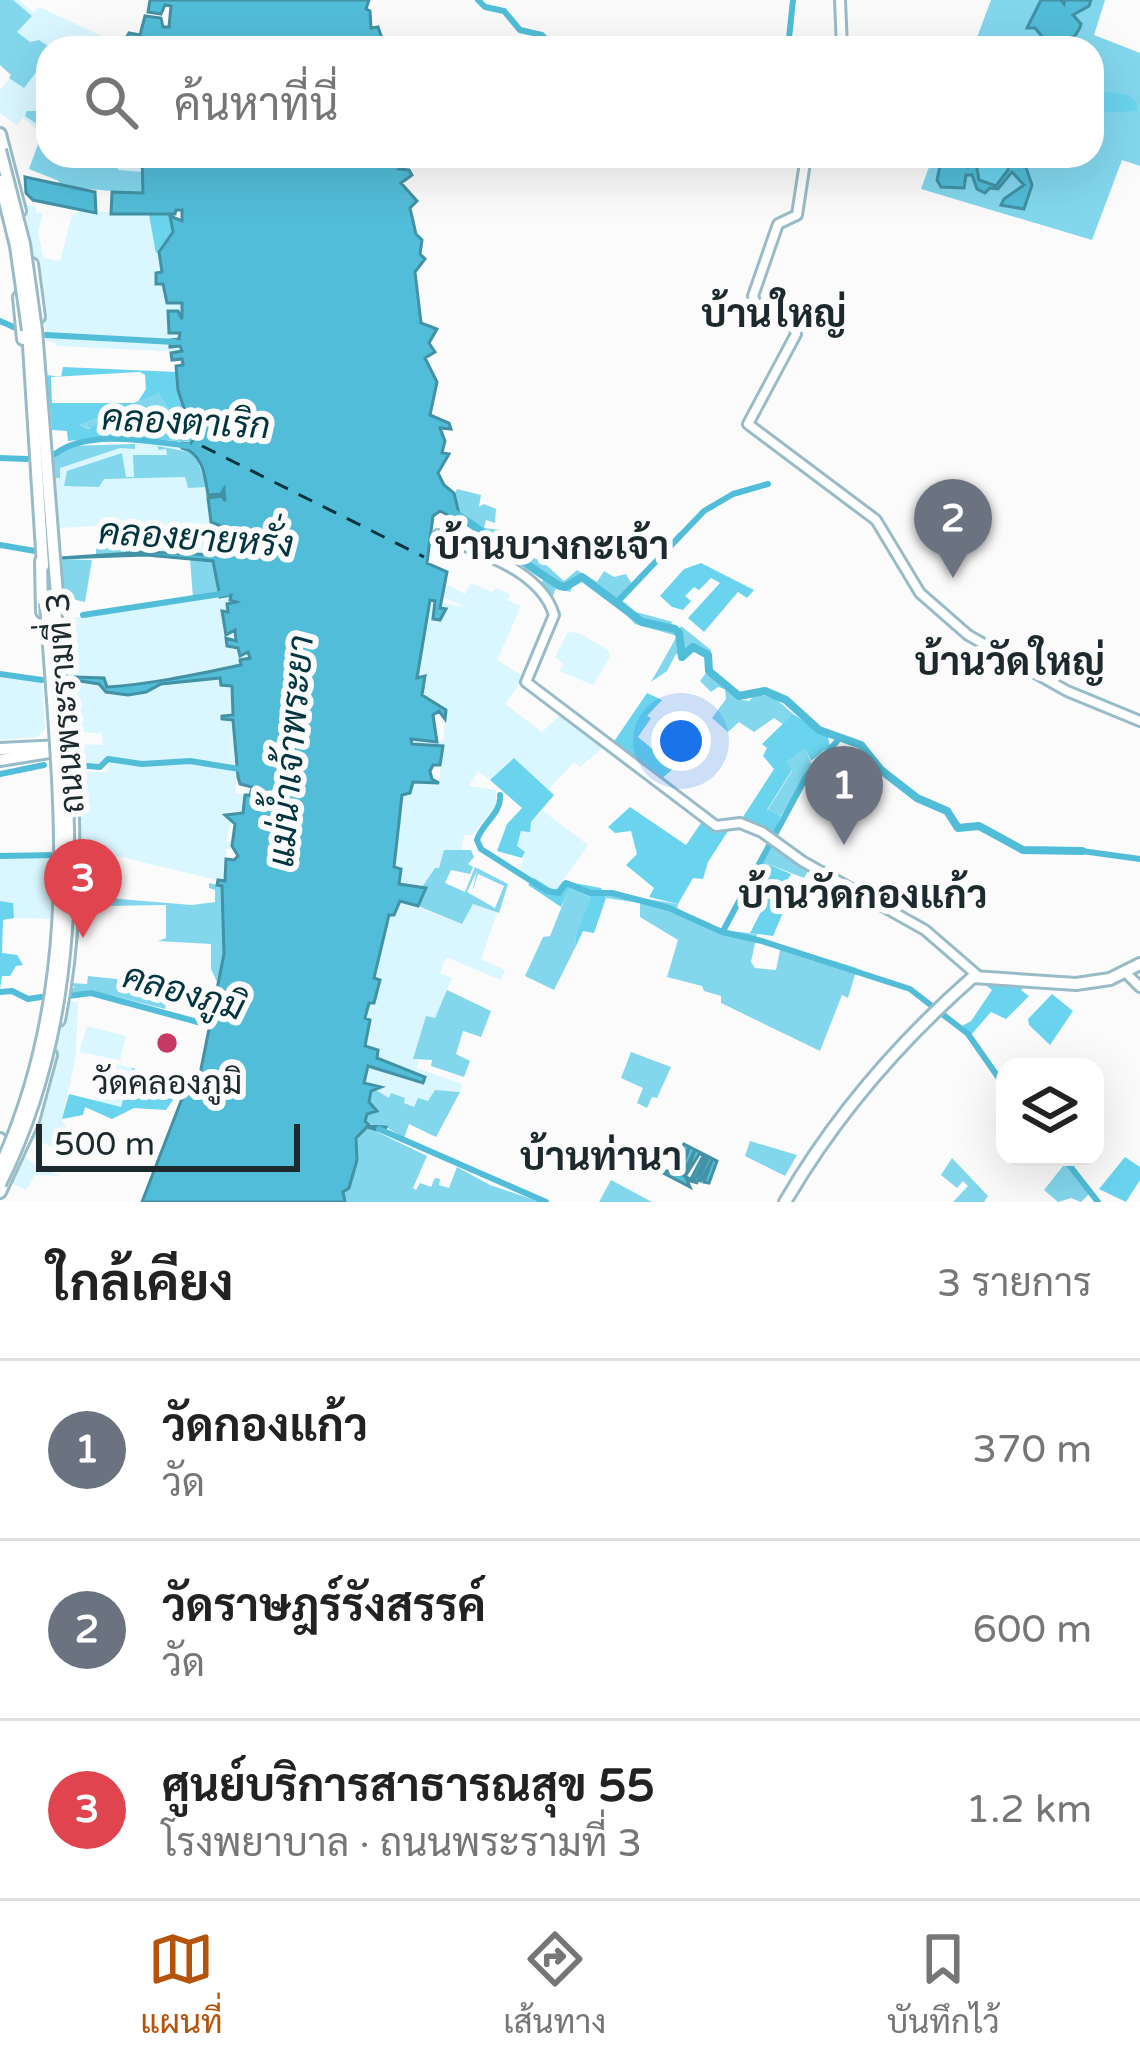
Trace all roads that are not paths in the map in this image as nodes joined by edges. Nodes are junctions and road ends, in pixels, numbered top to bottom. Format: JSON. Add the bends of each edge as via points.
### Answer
{"nodes":[{"id":1,"x":840,"y":0,"type":"edge"},
{"id":2,"x":842,"y":36,"type":"edge"},
{"id":3,"x":1,"y":145,"type":"edge"},
{"id":4,"x":804,"y":168,"type":"edge"},
{"id":5,"x":2,"y":174,"type":"edge"},
{"id":6,"x":0,"y":198,"type":"edge"},
{"id":7,"x":22,"y":216,"type":"junction"},
{"id":8,"x":5,"y":220,"type":"junction"},
{"id":9,"x":32,"y":330,"type":"junction"},
{"id":10,"x":34,"y":370,"type":"junction"},
{"id":11,"x":438,"y":535,"type":"dead end"},
{"id":12,"x":48,"y":561,"type":"junction"},
{"id":13,"x":51,"y":603,"type":"junction"},
{"id":14,"x":1140,"y":721,"type":"edge"},
{"id":15,"x":55,"y":731,"type":"junction"},
{"id":16,"x":69,"y":747,"type":"junction"},
{"id":17,"x":0,"y":749,"type":"edge"},
{"id":18,"x":33,"y":750,"type":"junction"},
{"id":19,"x":0,"y":760,"type":"edge"},
{"id":20,"x":54,"y":776,"type":"junction"},
{"id":21,"x":65,"y":820,"type":"junction"},
{"id":22,"x":1140,"y":964,"type":"edge"},
{"id":23,"x":1126,"y":973,"type":"junction"},
{"id":24,"x":977,"y":975,"type":"junction"},
{"id":25,"x":1140,"y":987,"type":"edge"},
{"id":26,"x":37,"y":1081,"type":"junction"},
{"id":27,"x":8,"y":1145,"type":"edge"},
{"id":28,"x":0,"y":1188,"type":"edge"},
{"id":29,"x":785,"y":1202,"type":"edge"}],
"edges":[{"from":1,"to":2,"type":"street"},
{"from":3,"to":5,"type":"main road","name":"ถนนพระรามที่ 3"},
{"from":3,"to":9,"type":"main road","name":"ถนนพระรามที่ 3","bridge":true,"via":[[28,265]]},
{"from":4,"to":14,"type":"street","via":[[797,215],[778,224],[753,296],[794,324],[796,334],[748,424],[876,520],[920,593],[968,634],[1067,691]]},
{"from":5,"to":7,"type":"main road","name":"ถนนพระรามที่ 3"},
{"from":5,"to":9,"type":"main road","name":"ถนนพระรามที่ 3","bridge":true},
{"from":6,"to":8,"type":"main road","name":"ถนนพระรามที่ 3"},
{"from":7,"to":8,"type":"main road"},
{"from":7,"to":10,"type":"main road","name":"ถนนพระรามที่ 3","via":[[37,301]]},
{"from":8,"to":10,"type":"main road","name":"ถนนพระรามที่ 3"},
{"from":9,"to":10,"type":"main road","name":"ถนนพระรามที่ 3"},
{"from":10,"to":12,"type":"main road","name":"ถนนพระรามที่ 3"},
{"from":11,"to":24,"type":"street","via":[[526,578],[550,603],[552,626],[526,680],[560,712],[705,819],[762,832],[925,930]]},
{"from":12,"to":13,"type":"main road","name":"ถนนพระรามที่ 3"},
{"from":12,"to":15,"type":"main road","name":"ถนนพระรามที่ 3"},
{"from":13,"to":27,"type":"main road","name":"ถนนพระรามที่ 3","bridge":true,"via":[[62,915],[40,1046]]},
{"from":13,"to":28,"type":"main road","name":"ถนนพระรามที่ 3","bridge":true,"via":[[71,854],[68,932],[40,1081]]},
{"from":15,"to":16,"type":"main road","name":"ถนนพระรามที่ 3"},
{"from":15,"to":16,"type":"main road"},
{"from":15,"to":18,"type":"main road"},
{"from":15,"to":18,"type":"main road"},
{"from":15,"to":20,"type":"main road","name":"ถนนพระรามที่ 3"},
{"from":16,"to":21,"type":"main road","name":"ถนนพระรามที่ 3"},
{"from":17,"to":18,"type":"main road"},
{"from":18,"to":19,"type":"main road"},
{"from":18,"to":20,"type":"main road"},
{"from":20,"to":21,"type":"main road","name":"ถนนพระรามที่ 3"},
{"from":21,"to":26,"type":"main road","name":"ถนนพระรามที่ 3"},
{"from":21,"to":26,"type":"main road","name":"ถนนพระรามที่ 3","via":[[76,877],[63,999]]},
{"from":22,"to":23,"type":"main road"},
{"from":23,"to":24,"type":"main road","via":[[1060,984]]},
{"from":23,"to":25,"type":"street"},
{"from":24,"to":29,"type":"main road","via":[[887,1059]]},
{"from":26,"to":27,"type":"main road","name":"ถนนพระรามที่ 3"},
{"from":26,"to":27,"type":"main road","name":"ถนนพระรามที่ 3"},
{"from":27,"to":28,"type":"main road","name":"ถนนพระรามที่ 3"}]}
